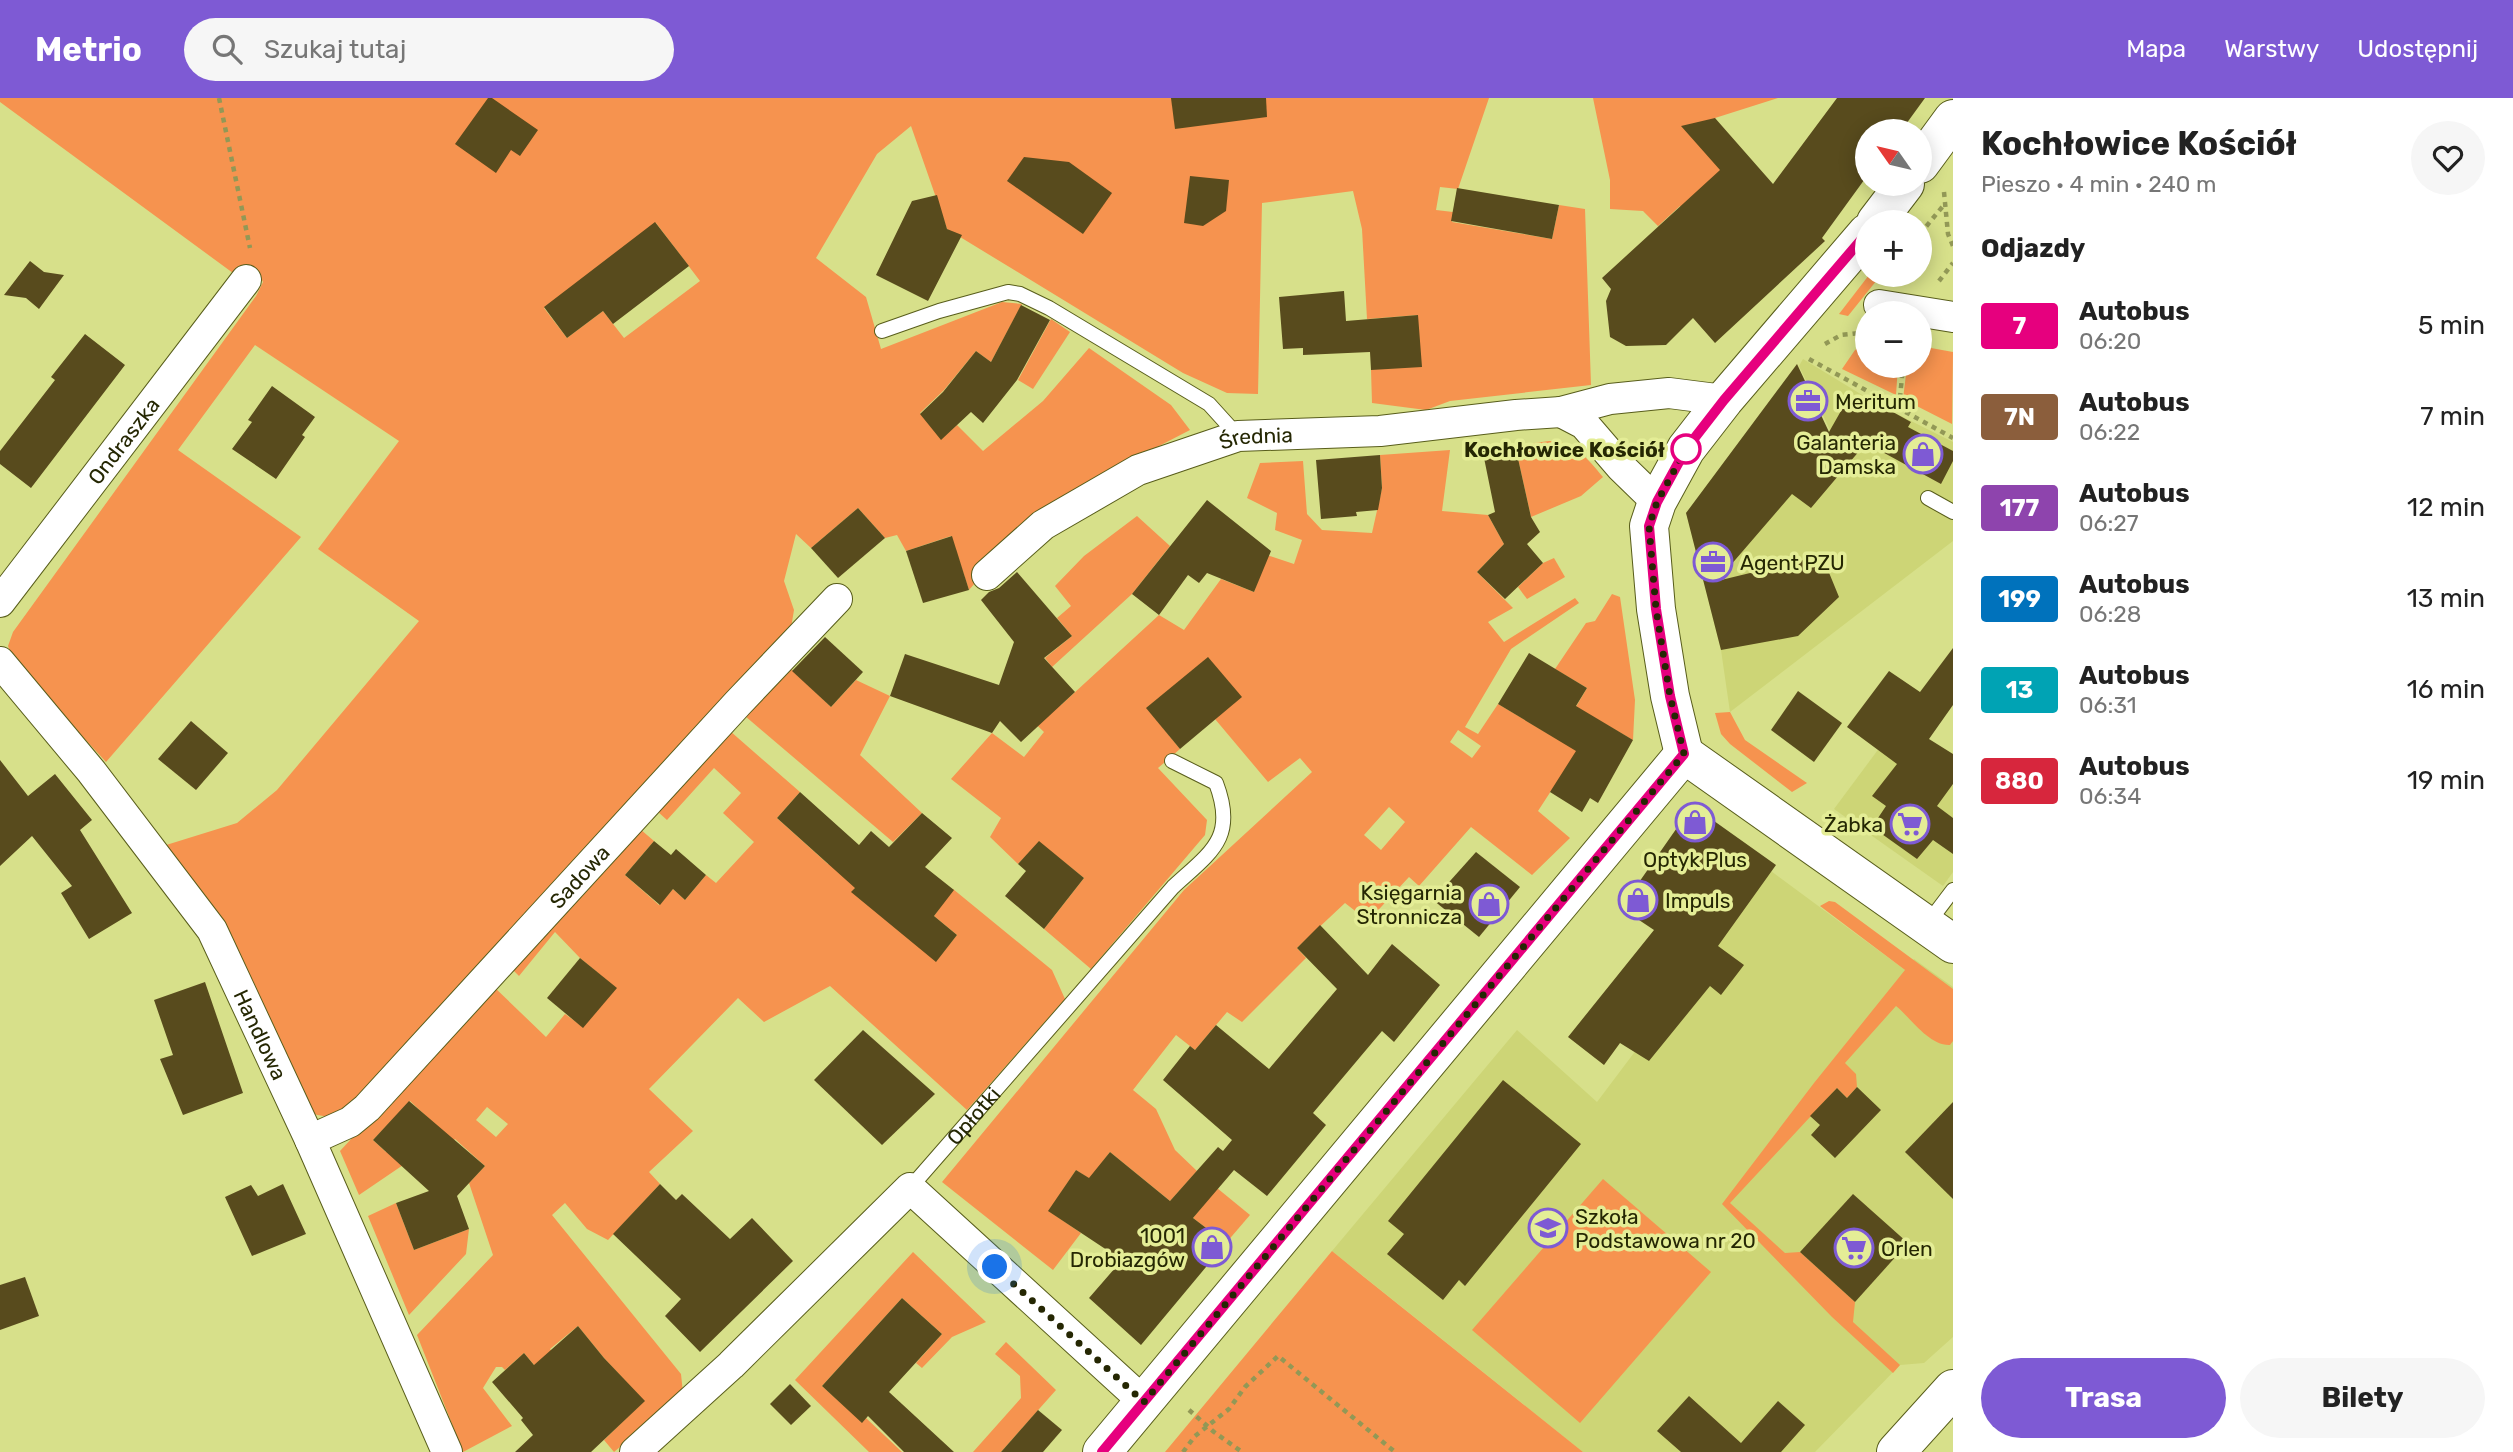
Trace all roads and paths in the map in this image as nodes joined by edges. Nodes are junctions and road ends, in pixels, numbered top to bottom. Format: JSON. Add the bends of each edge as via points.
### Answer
{"nodes":[{"id":1,"x":219,"y":98,"type":"edge"},
{"id":2,"x":1953,"y":119,"type":"edge"},
{"id":3,"x":1932,"y":176,"type":"edge"},
{"id":4,"x":1896,"y":196,"type":"edge"},
{"id":5,"x":1943,"y":205,"type":"junction"},
{"id":6,"x":1884,"y":210,"type":"edge"},
{"id":7,"x":1932,"y":219,"type":"edge"},
{"id":8,"x":1953,"y":246,"type":"edge"},
{"id":9,"x":1855,"y":247,"type":"edge"},
{"id":10,"x":246,"y":280,"type":"joint"},
{"id":11,"x":1932,"y":314,"type":"edge"},
{"id":12,"x":1953,"y":317,"type":"edge"},
{"id":13,"x":882,"y":331,"type":"dead end"},
{"id":14,"x":1855,"y":334,"type":"edge"},
{"id":15,"x":1822,"y":345,"type":"dead end"},
{"id":16,"x":1812,"y":350,"type":"dead end"},
{"id":17,"x":1902,"y":378,"type":"edge"},
{"id":18,"x":1724,"y":400,"type":"junction"},
{"id":19,"x":1899,"y":408,"type":"junction"},
{"id":20,"x":1561,"y":412,"type":"junction"},
{"id":21,"x":1238,"y":436,"type":"junction"},
{"id":22,"x":1953,"y":438,"type":"edge"},
{"id":23,"x":1928,"y":498,"type":"dead end"},
{"id":24,"x":1657,"y":502,"type":"junction"},
{"id":25,"x":1953,"y":512,"type":"edge"},
{"id":26,"x":987,"y":575,"type":"dead end"},
{"id":27,"x":837,"y":599,"type":"dead end"},
{"id":28,"x":0,"y":602,"type":"edge"},
{"id":29,"x":0,"y":662,"type":"edge"},
{"id":30,"x":1684,"y":754,"type":"junction"},
{"id":31,"x":1172,"y":761,"type":"dead end"},
{"id":32,"x":1953,"y":891,"type":"edge"},
{"id":33,"x":1940,"y":934,"type":"edge"},
{"id":34,"x":310,"y":1140,"type":"junction"},
{"id":35,"x":910,"y":1188,"type":"junction"},
{"id":36,"x":1953,"y":1389,"type":"edge"},
{"id":37,"x":1197,"y":1399,"type":"dead end"},
{"id":38,"x":1144,"y":1402,"type":"junction"},
{"id":39,"x":1207,"y":1425,"type":"junction"},
{"id":40,"x":447,"y":1452,"type":"edge"},
{"id":41,"x":635,"y":1452,"type":"edge"},
{"id":42,"x":1102,"y":1452,"type":"edge"},
{"id":43,"x":1183,"y":1452,"type":"edge"},
{"id":44,"x":1242,"y":1452,"type":"edge"},
{"id":45,"x":1395,"y":1452,"type":"edge"},
{"id":46,"x":1896,"y":1452,"type":"edge"}],
"edges":[{"from":1,"to":10,"type":"path","via":[[250,247]]},
{"from":2,"to":3,"type":"street"},
{"from":3,"to":5,"type":"path"},
{"from":4,"to":6,"type":"street"},
{"from":5,"to":7,"type":"path"},
{"from":5,"to":8,"type":"path"},
{"from":9,"to":18,"type":"street"},
{"from":10,"to":28,"type":"street","name":"Ondraszka"},
{"from":11,"to":12,"type":"street"},
{"from":13,"to":21,"type":"lane","via":[[1008,292],[1020,294],[1209,404]]},
{"from":14,"to":15,"type":"path"},
{"from":16,"to":19,"type":"path","via":[[1802,355]]},
{"from":17,"to":19,"type":"path"},
{"from":18,"to":20,"type":"street","name":"Średnia","via":[[1669,393],[1610,399]]},
{"from":18,"to":24,"type":"street","via":[[1686,449]]},
{"from":19,"to":22,"type":"path"},
{"from":20,"to":21,"type":"street","name":"Średnia","via":[[1380,431]]},
{"from":20,"to":24,"type":"street","via":[[1584,424]]},
{"from":21,"to":26,"type":"street","name":"Średnia","via":[[1138,470],[1043,525]]},
{"from":23,"to":25,"type":"lane"},
{"from":24,"to":30,"type":"street","via":[[1649,526],[1656,609]]},
{"from":27,"to":34,"type":"street","name":"Sadowa","via":[[367,1108],[350,1122]]},
{"from":29,"to":34,"type":"street","name":"Handlowa","via":[[91,771],[212,930]]},
{"from":30,"to":33,"type":"street"},
{"from":30,"to":38,"type":"street"},
{"from":31,"to":35,"type":"lane","name":"Opłotki","via":[[1216,783],[1225,817],[1220,839]]},
{"from":32,"to":33,"type":"lane"},
{"from":34,"to":40,"type":"street","name":"Handlowa"},
{"from":35,"to":38,"type":"street"},
{"from":35,"to":41,"type":"street","name":"Opłotki","via":[[731,1365]]},
{"from":36,"to":46,"type":"street"},
{"from":37,"to":39,"type":"path","via":[[1189,1410]]},
{"from":38,"to":42,"type":"street"},
{"from":39,"to":43,"type":"path"},
{"from":39,"to":44,"type":"path"},
{"from":39,"to":45,"type":"path","via":[[1278,1356]]}]}
